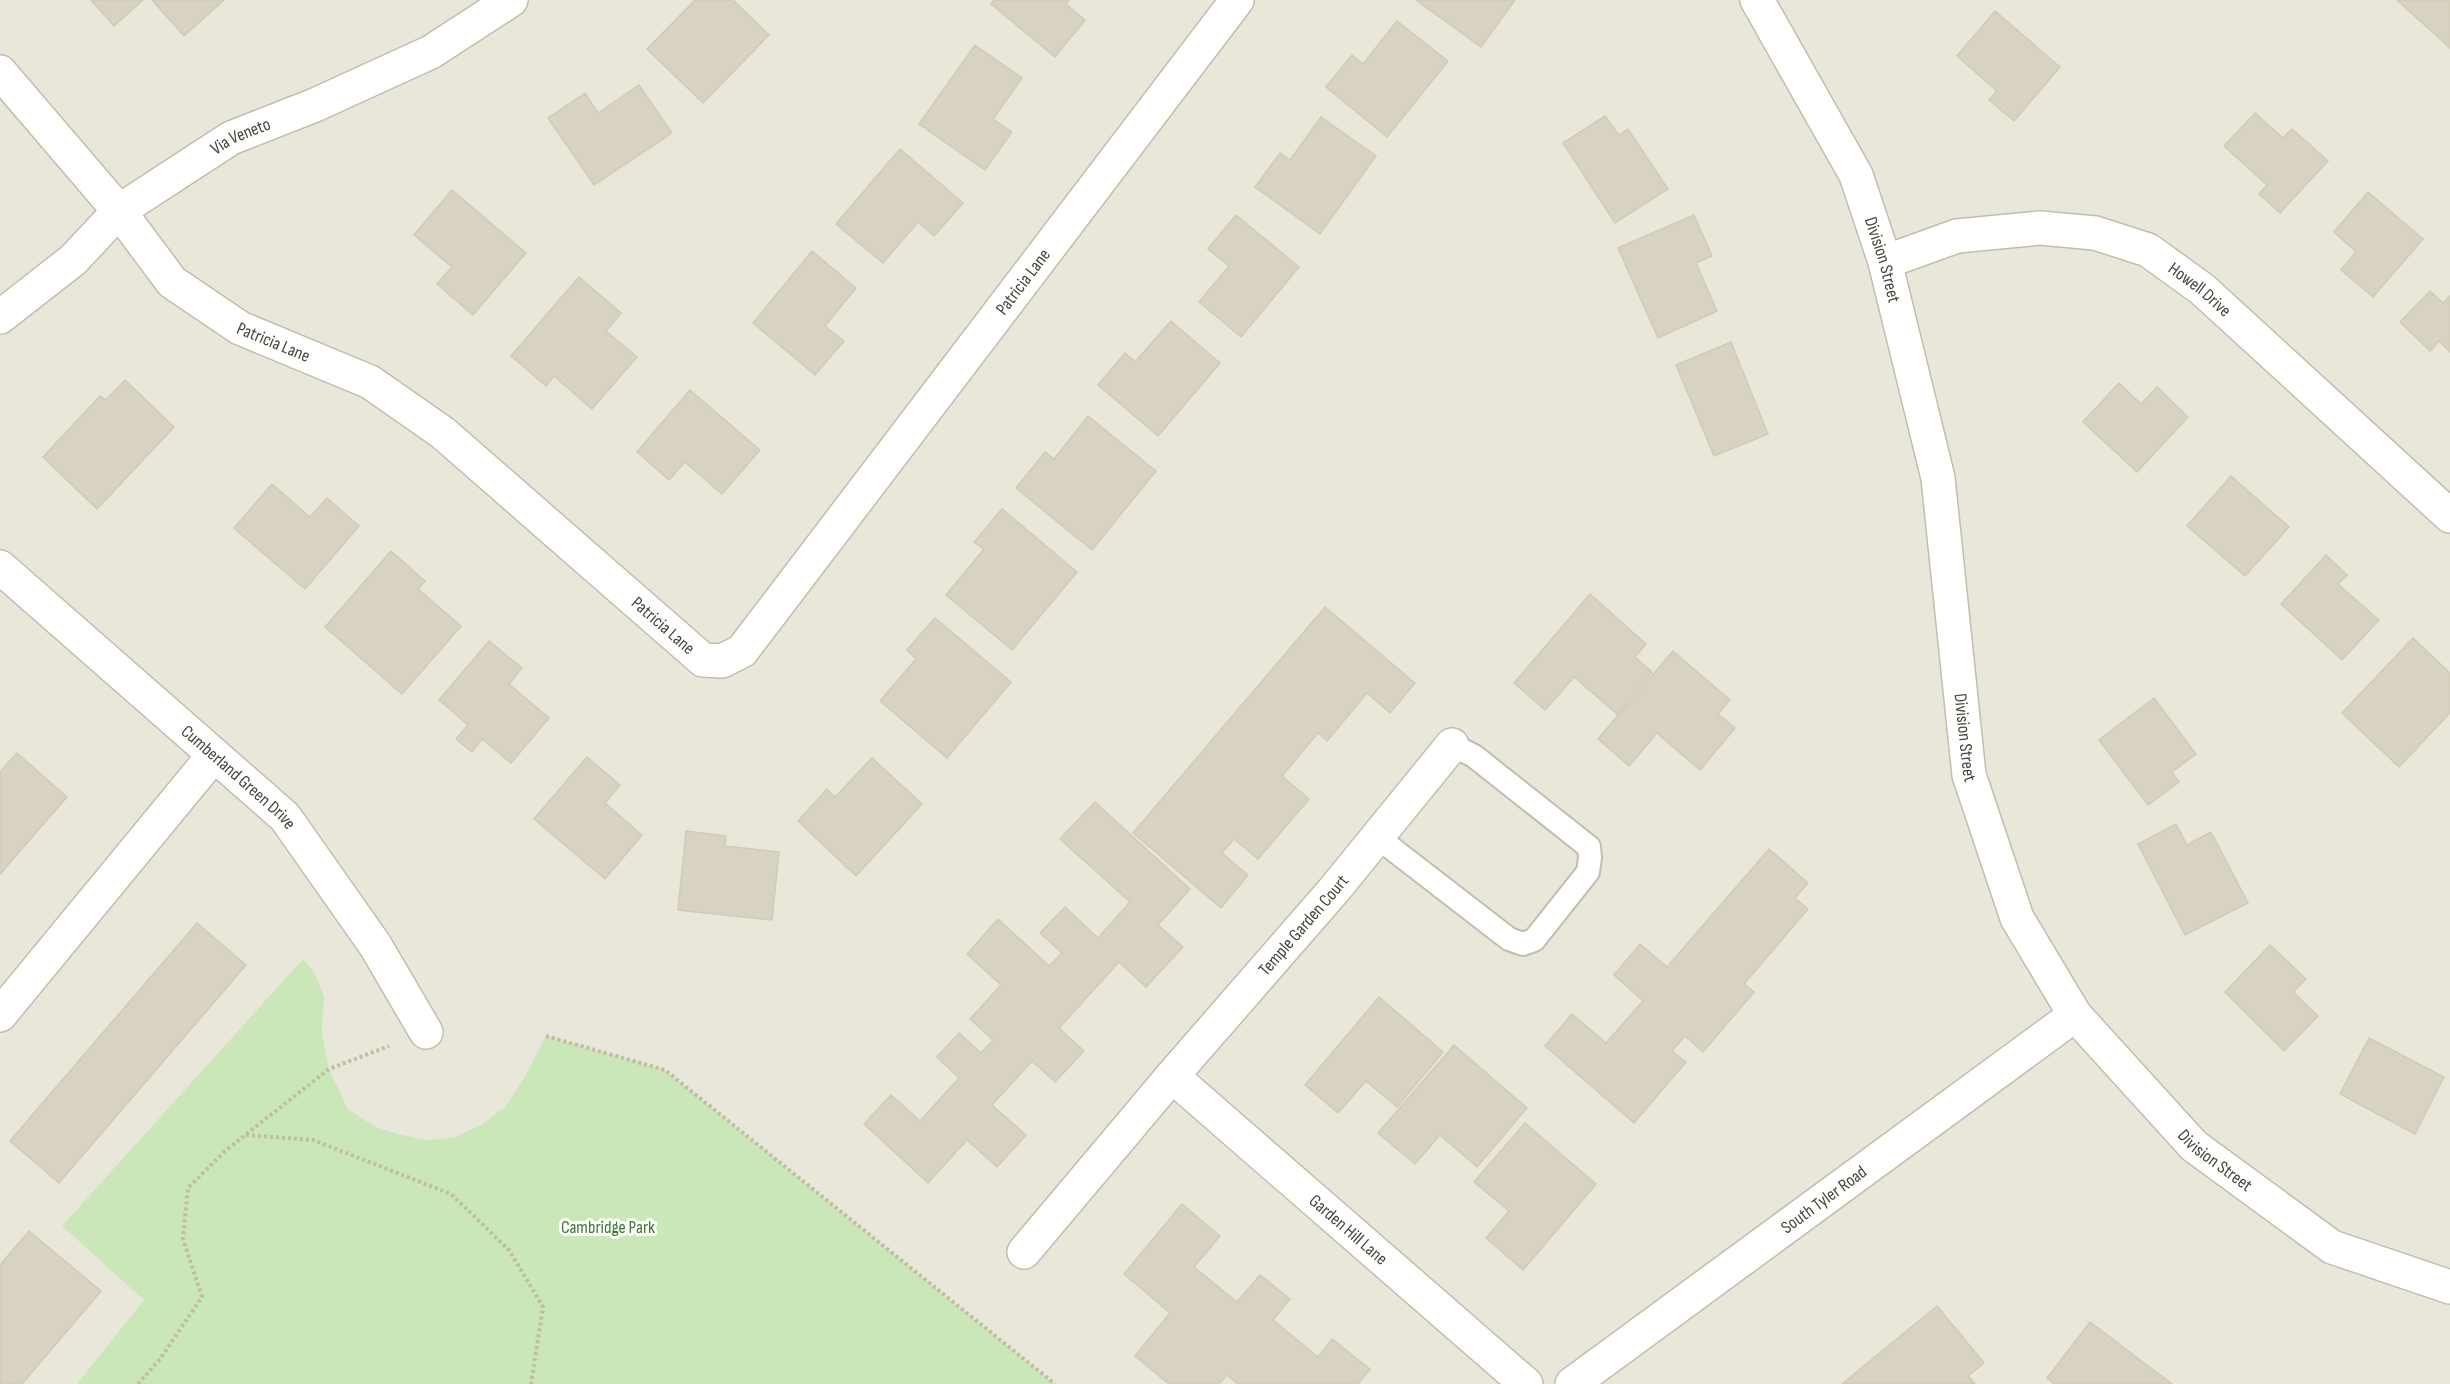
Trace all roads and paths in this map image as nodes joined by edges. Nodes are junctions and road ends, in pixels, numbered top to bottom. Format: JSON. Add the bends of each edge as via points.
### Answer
{"nodes":[{"id":1,"x":511,"y":0,"type":"edge"},
{"id":2,"x":1237,"y":0,"type":"edge"},
{"id":3,"x":1757,"y":0,"type":"edge"},
{"id":4,"x":0,"y":72,"type":"edge"},
{"id":5,"x":119,"y":211,"type":"junction"},
{"id":6,"x":1885,"y":262,"type":"junction"},
{"id":7,"x":0,"y":317,"type":"edge"},
{"id":8,"x":2450,"y":516,"type":"edge"},
{"id":9,"x":0,"y":567,"type":"edge"},
{"id":10,"x":1452,"y":745,"type":"joint"},
{"id":11,"x":214,"y":755,"type":"junction"},
{"id":12,"x":1377,"y":837,"type":"junction"},
{"id":13,"x":0,"y":1015,"type":"edge"},
{"id":14,"x":2074,"y":1015,"type":"junction"},
{"id":15,"x":426,"y":1032,"type":"joint"},
{"id":16,"x":546,"y":1036,"type":"dead end"},
{"id":17,"x":1172,"y":1076,"type":"junction"},
{"id":18,"x":245,"y":1134,"type":"junction"},
{"id":19,"x":1024,"y":1252,"type":"dead end"},
{"id":20,"x":2450,"y":1287,"type":"edge"},
{"id":21,"x":138,"y":1384,"type":"edge"},
{"id":22,"x":531,"y":1384,"type":"edge"},
{"id":23,"x":1055,"y":1384,"type":"edge"},
{"id":24,"x":1526,"y":1384,"type":"edge"},
{"id":25,"x":1572,"y":1384,"type":"edge"}],
"edges":[{"from":1,"to":5,"type":"street","name":"Via Veneto","via":[[431,52],[231,138]]},
{"from":2,"to":5,"type":"street","name":"Patricia Lane","via":[[742,651],[722,661],[703,660],[443,434],[370,382],[240,328],[172,282]]},
{"from":3,"to":6,"type":"street","name":"Division Street","via":[[1856,175]]},
{"from":4,"to":5,"type":"street","name":"Patricia Lane"},
{"from":5,"to":7,"type":"street","name":"Via Veneto","via":[[73,260]]},
{"from":6,"to":8,"type":"street","name":"Howell Drive","via":[[1957,236],[2040,228],[2095,233],[2148,250],[2202,289]]},
{"from":6,"to":14,"type":"street","name":"Division Street","via":[[1938,478],[1970,775],[2017,918]]},
{"from":9,"to":11,"type":"street","name":"Cumberland Green Drive"},
{"from":10,"to":12,"type":"street","name":"Temple Garden Court"},
{"from":10,"to":12,"type":"lane","name":"Temple Garden Court","via":[[1474,756],[1589,847],[1588,872],[1534,940],[1523,944],[1509,939]]},
{"from":11,"to":13,"type":"street"},
{"from":11,"to":15,"type":"street","name":"Cumberland Green Drive","via":[[285,817],[375,945]]},
{"from":12,"to":17,"type":"street","name":"Temple Garden Court"},
{"from":14,"to":20,"type":"street","name":"Division Street","via":[[2194,1146],[2332,1247]]},
{"from":14,"to":25,"type":"street","name":"South Tyler Road"},
{"from":15,"to":18,"type":"path","via":[[329,1069]]},
{"from":16,"to":23,"type":"path","via":[[665,1070]]},
{"from":17,"to":19,"type":"street","name":"Temple Garden Court"},
{"from":17,"to":24,"type":"street","name":"Garden Hill Lane"},
{"from":18,"to":21,"type":"path","via":[[188,1188],[183,1239],[202,1297]]},
{"from":18,"to":22,"type":"path","via":[[313,1140],[451,1194],[509,1250],[543,1307]]}]}
